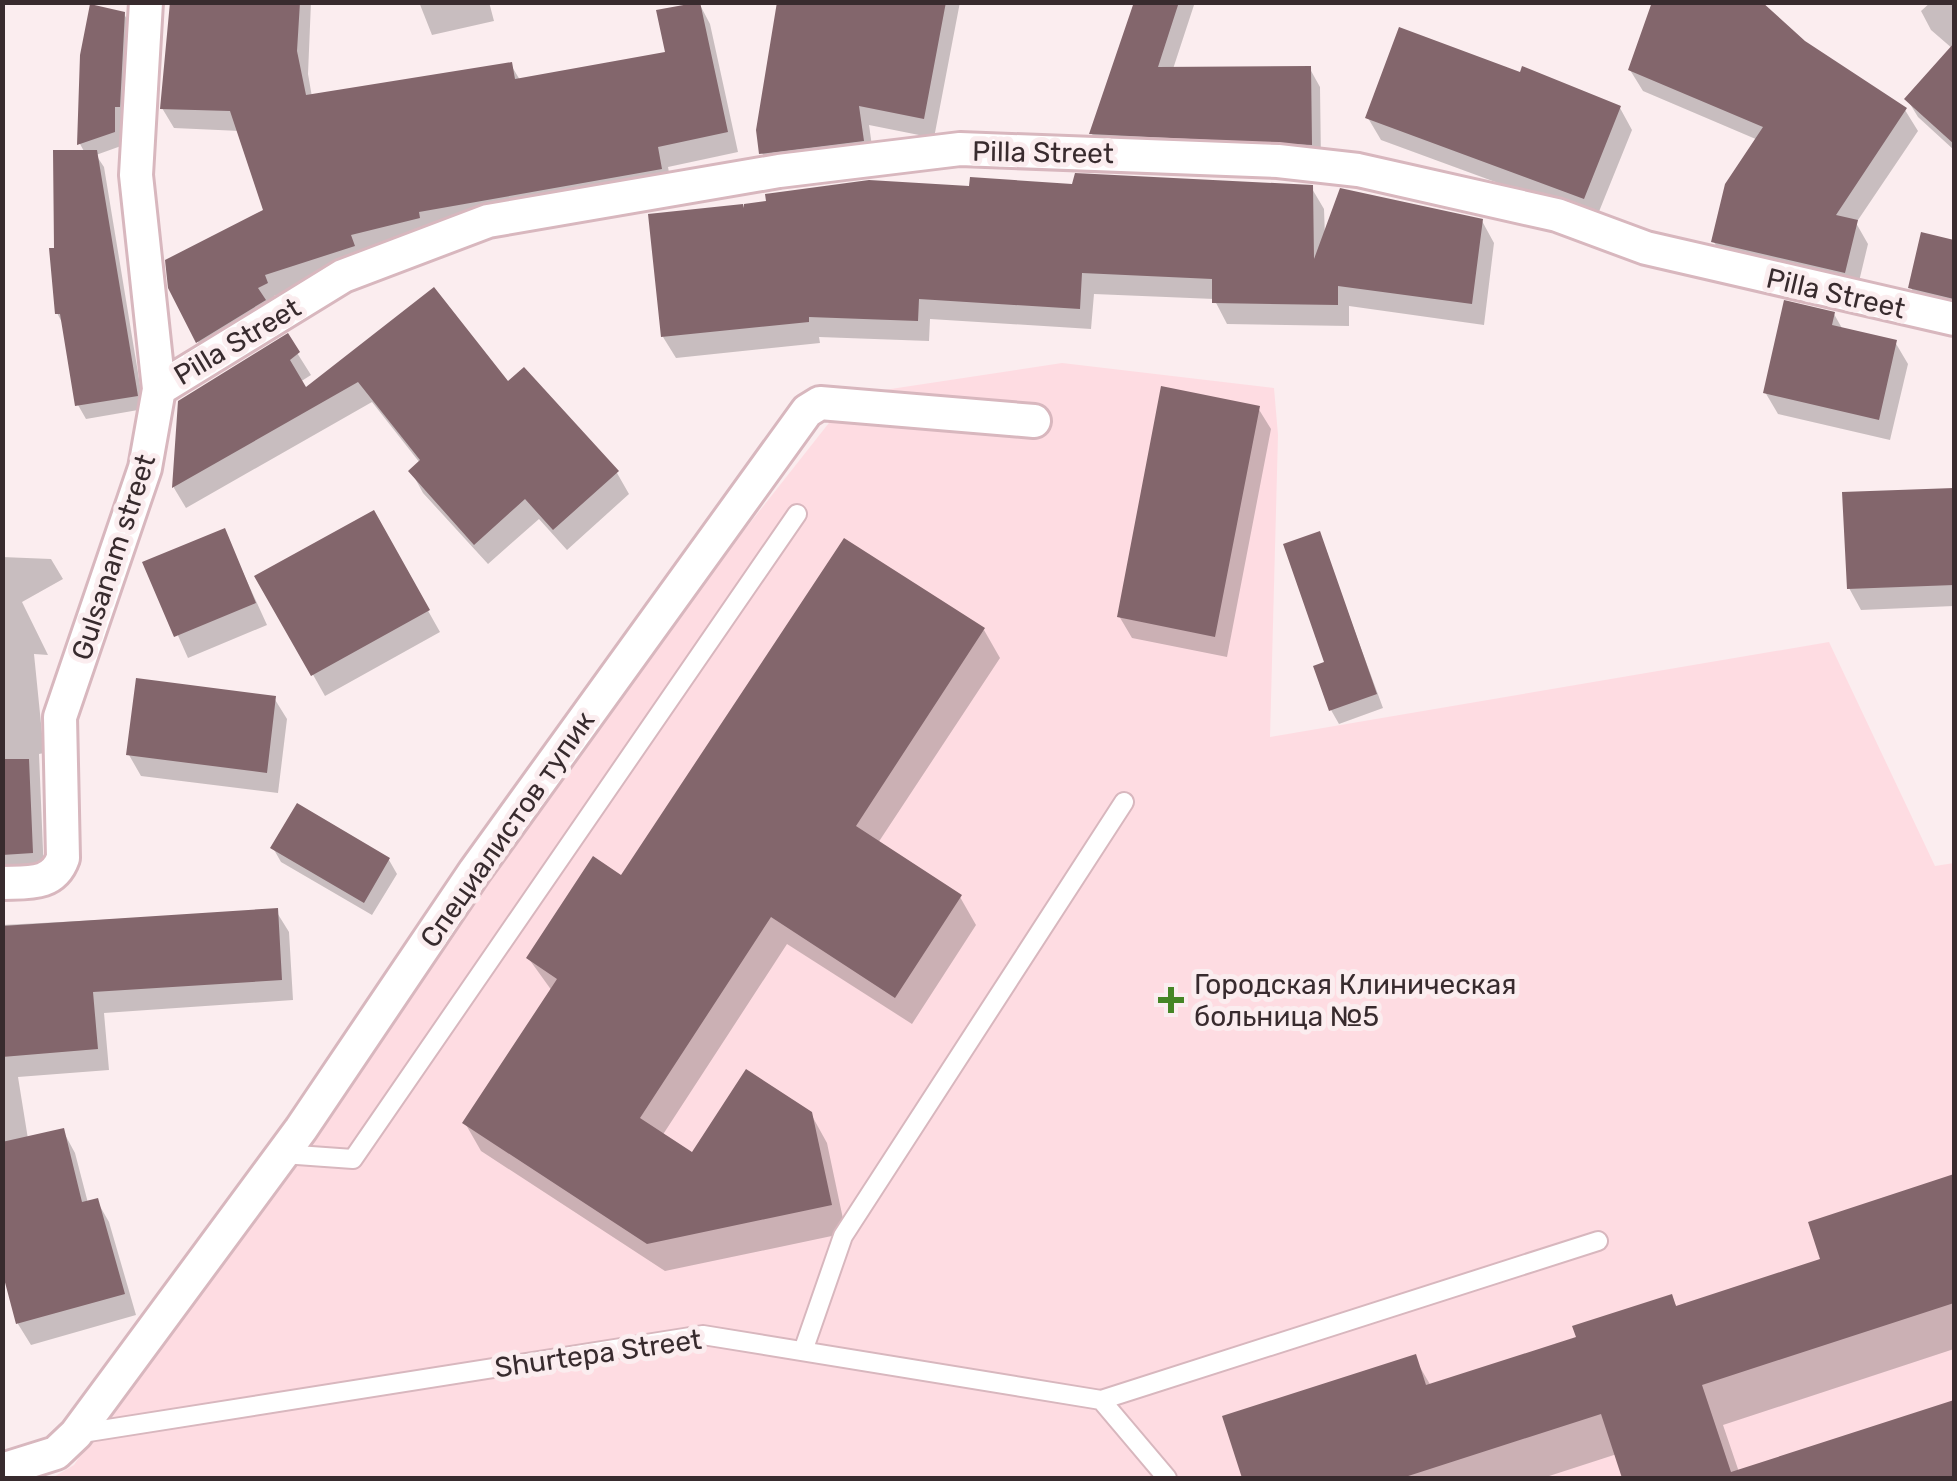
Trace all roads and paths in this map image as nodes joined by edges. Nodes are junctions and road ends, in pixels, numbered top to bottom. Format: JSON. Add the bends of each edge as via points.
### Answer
{"nodes":[{"id":1,"x":146,"y":2,"type":"edge"},
{"id":2,"x":1954,"y":320,"type":"edge"},
{"id":3,"x":159,"y":389,"type":"junction"},
{"id":4,"x":1034,"y":421,"type":"dead end"},
{"id":5,"x":797,"y":514,"type":"dead end"},
{"id":6,"x":1124,"y":802,"type":"dead end"},
{"id":7,"x":2,"y":884,"type":"edge"},
{"id":8,"x":283,"y":1154,"type":"junction"},
{"id":9,"x":1598,"y":1241,"type":"dead end"},
{"id":10,"x":803,"y":1351,"type":"junction"},
{"id":11,"x":1101,"y":1400,"type":"junction"},
{"id":12,"x":76,"y":1434,"type":"junction"},
{"id":13,"x":2,"y":1470,"type":"edge"},
{"id":14,"x":1167,"y":1478,"type":"edge"}],
"edges":[{"from":1,"to":3,"type":"street","name":"Gulsanam street","via":[[136,175]]},
{"from":2,"to":3,"type":"street","name":"Pilla Street","via":[[1646,248],[1558,215],[1358,170],[960,149],[779,171],[488,220],[343,276]]},
{"from":3,"to":7,"type":"street","name":"Gulsanam street","via":[[145,468],[60,716],[63,858],[46,880]]},
{"from":4,"to":8,"type":"street","name":"Специалистов тупик","via":[[820,402],[807,411],[486,855]]},
{"from":5,"to":8,"type":"lane","via":[[353,1159]]},
{"from":6,"to":10,"type":"lane","via":[[842,1236]]},
{"from":8,"to":12,"type":"street","name":"Специалистов тупик"},
{"from":9,"to":11,"type":"lane"},
{"from":10,"to":11,"type":"lane","name":"Shurtepa Street"},
{"from":10,"to":12,"type":"lane","name":"Shurtepa Street","via":[[703,1335]]},
{"from":11,"to":14,"type":"lane"},
{"from":12,"to":13,"type":"street","name":"Shurtepa Street","via":[[56,1453]]}]}
